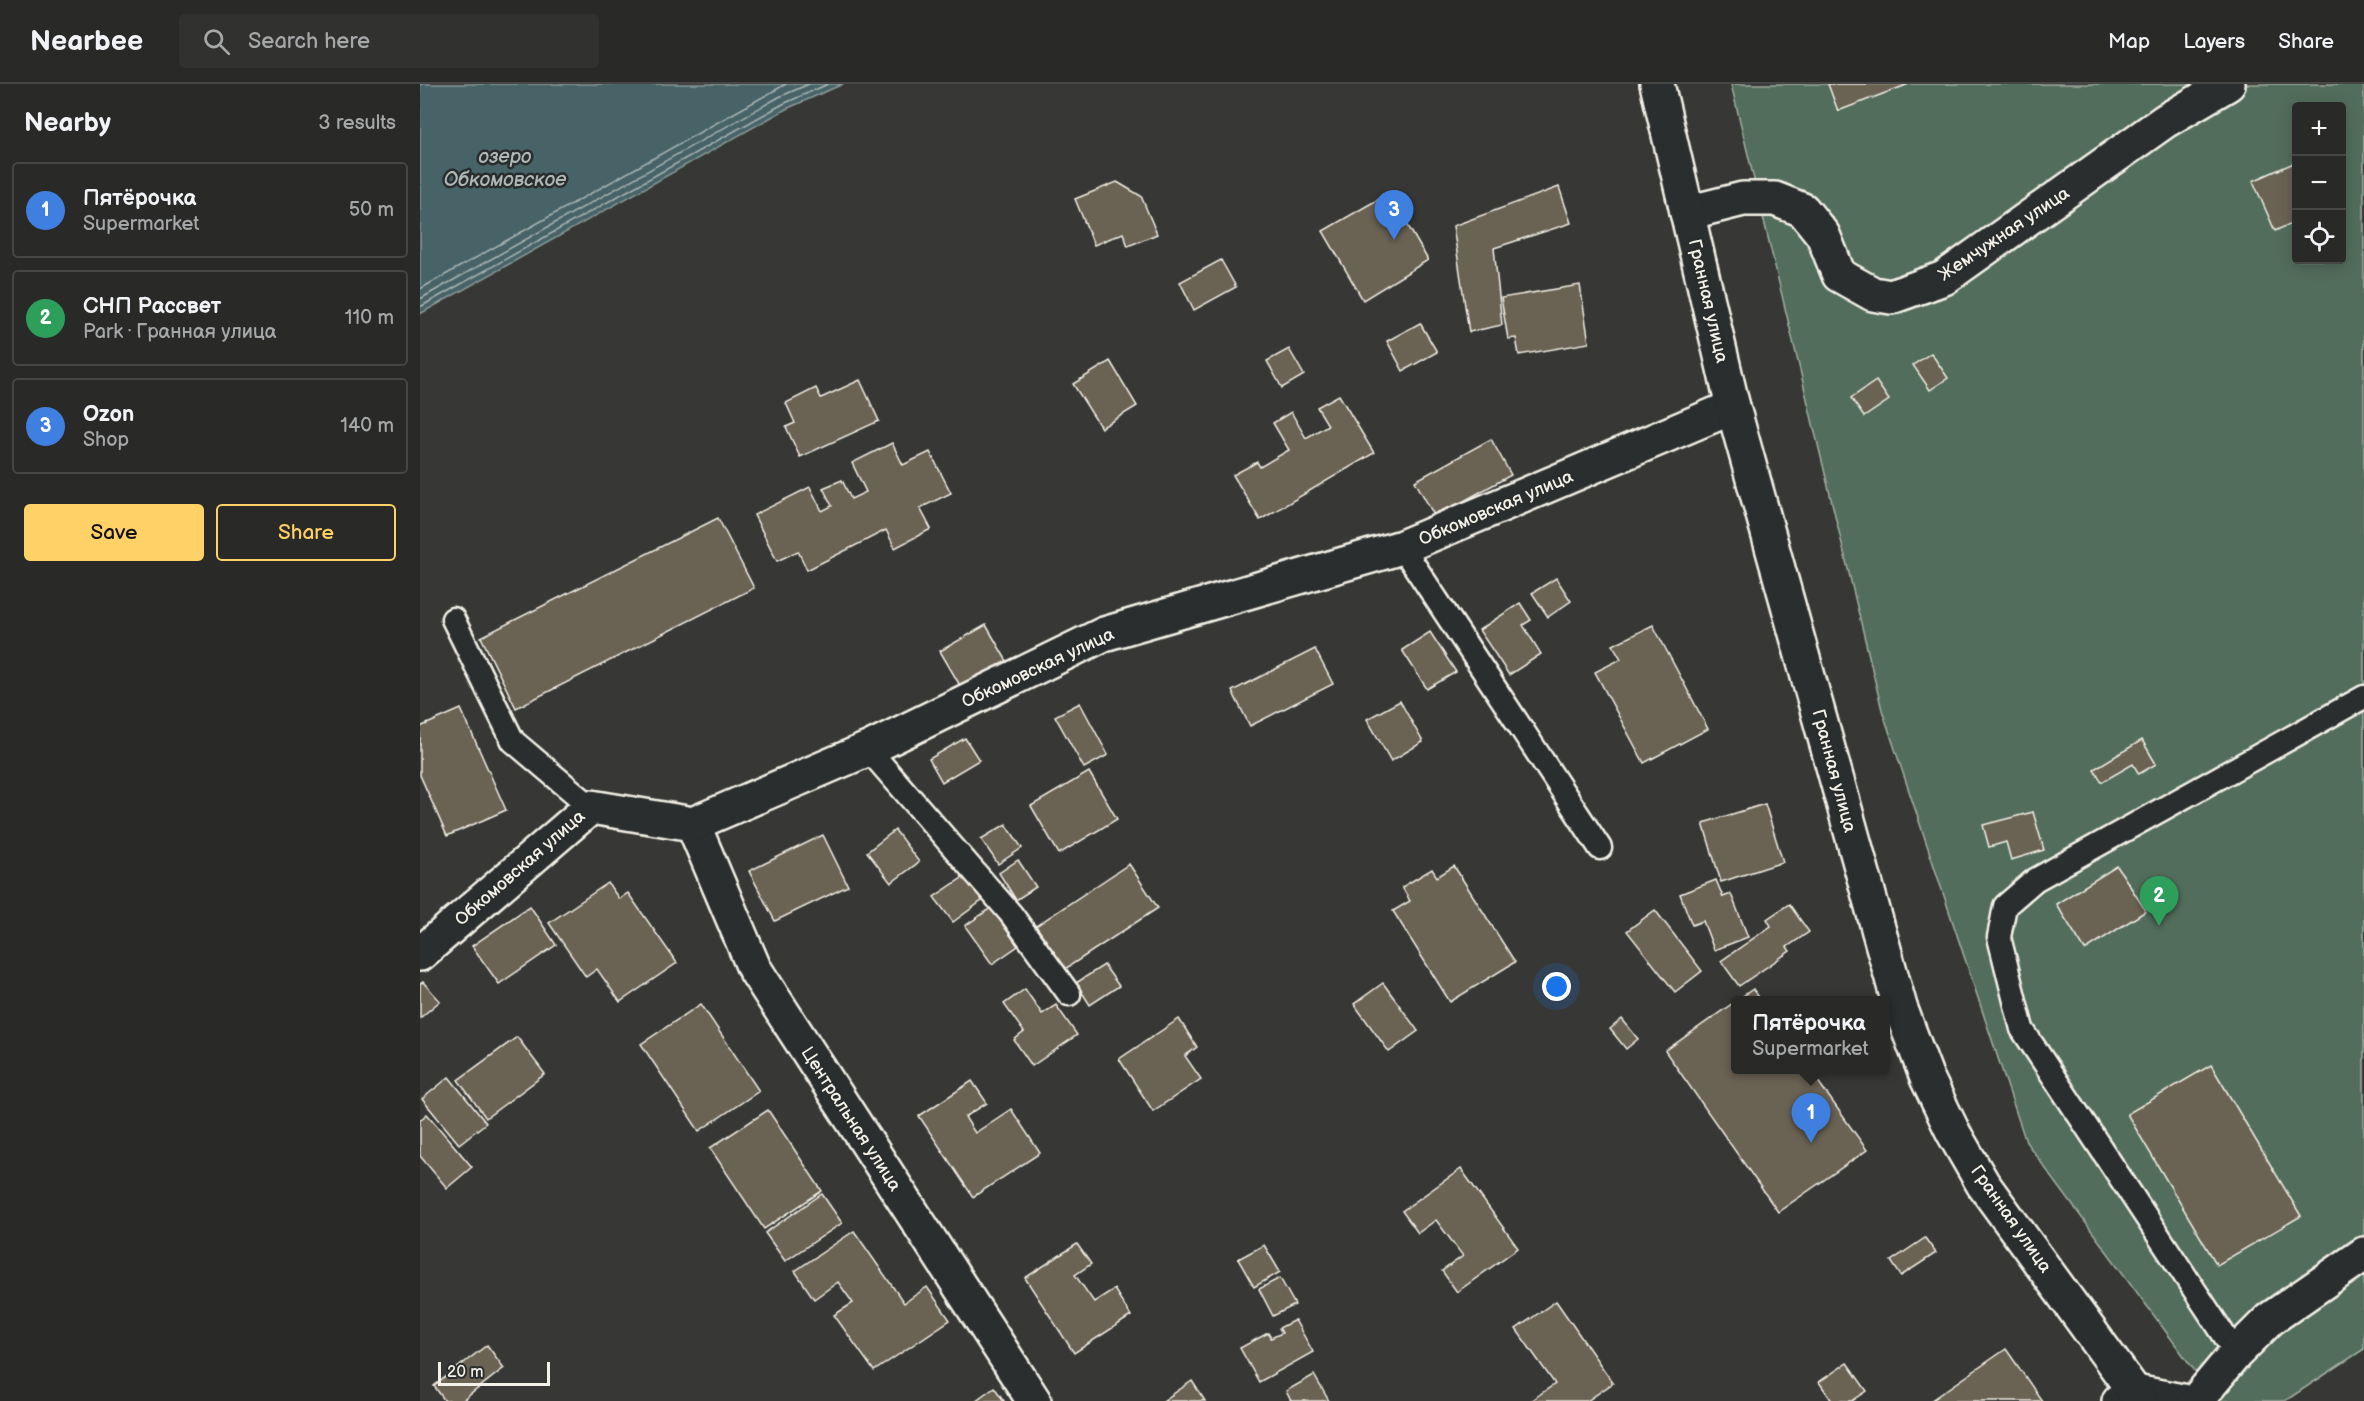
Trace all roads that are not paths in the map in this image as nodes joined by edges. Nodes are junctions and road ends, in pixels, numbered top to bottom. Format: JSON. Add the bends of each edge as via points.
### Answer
{"nodes":[{"id":1,"x":1657,"y":84,"type":"edge"},
{"id":2,"x":2228,"y":84,"type":"edge"},
{"id":3,"x":1687,"y":213,"type":"junction"},
{"id":4,"x":1733,"y":407,"type":"junction"},
{"id":5,"x":1402,"y":547,"type":"junction"},
{"id":6,"x":453,"y":619,"type":"dead end"},
{"id":7,"x":2364,"y":697,"type":"edge"},
{"id":8,"x":868,"y":748,"type":"junction"},
{"id":9,"x":591,"y":807,"type":"junction"},
{"id":10,"x":693,"y":824,"type":"junction"},
{"id":11,"x":1600,"y":848,"type":"dead end"},
{"id":12,"x":420,"y":954,"type":"edge"},
{"id":13,"x":1069,"y":994,"type":"dead end"},
{"id":14,"x":2364,"y":1254,"type":"edge"},
{"id":15,"x":2236,"y":1353,"type":"junction"},
{"id":16,"x":2132,"y":1398,"type":"edge"},
{"id":17,"x":1034,"y":1401,"type":"edge"},
{"id":18,"x":2182,"y":1401,"type":"edge"},
{"id":19,"x":2196,"y":1401,"type":"edge"}],
"edges":[{"from":1,"to":3,"type":"street","name":"Гранная улица"},
{"from":2,"to":3,"type":"street","name":"Жемчужная улица","via":[[2165,121],[1944,278],[1891,297],[1873,294],[1839,274],[1822,235],[1803,210],[1775,199],[1743,199]]},
{"from":3,"to":4,"type":"street","name":"Гранная улица"},
{"from":4,"to":5,"type":"street","name":"Обкомовская улица"},
{"from":4,"to":16,"type":"street","name":"Гранная улица","via":[[1900,1007],[1927,1078],[1983,1184]]},
{"from":5,"to":8,"type":"street","name":"Обкомовская улица","via":[[1104,634]]},
{"from":5,"to":11,"type":"lane"},
{"from":6,"to":9,"type":"lane","via":[[513,741]]},
{"from":7,"to":15,"type":"lane","via":[[2035,880],[2004,906],[1999,937],[2022,1029]]},
{"from":8,"to":10,"type":"street","name":"Обкомовская улица"},
{"from":8,"to":13,"type":"lane","via":[[1011,914]]},
{"from":9,"to":10,"type":"street","name":"Обкомовская улица"},
{"from":9,"to":12,"type":"street","name":"Обкомовская улица"},
{"from":10,"to":17,"type":"street","name":"Центральная улица","via":[[754,968]]},
{"from":14,"to":15,"type":"street","via":[[2270,1319]]},
{"from":15,"to":19,"type":"street"},
{"from":16,"to":18,"type":"street"}]}
